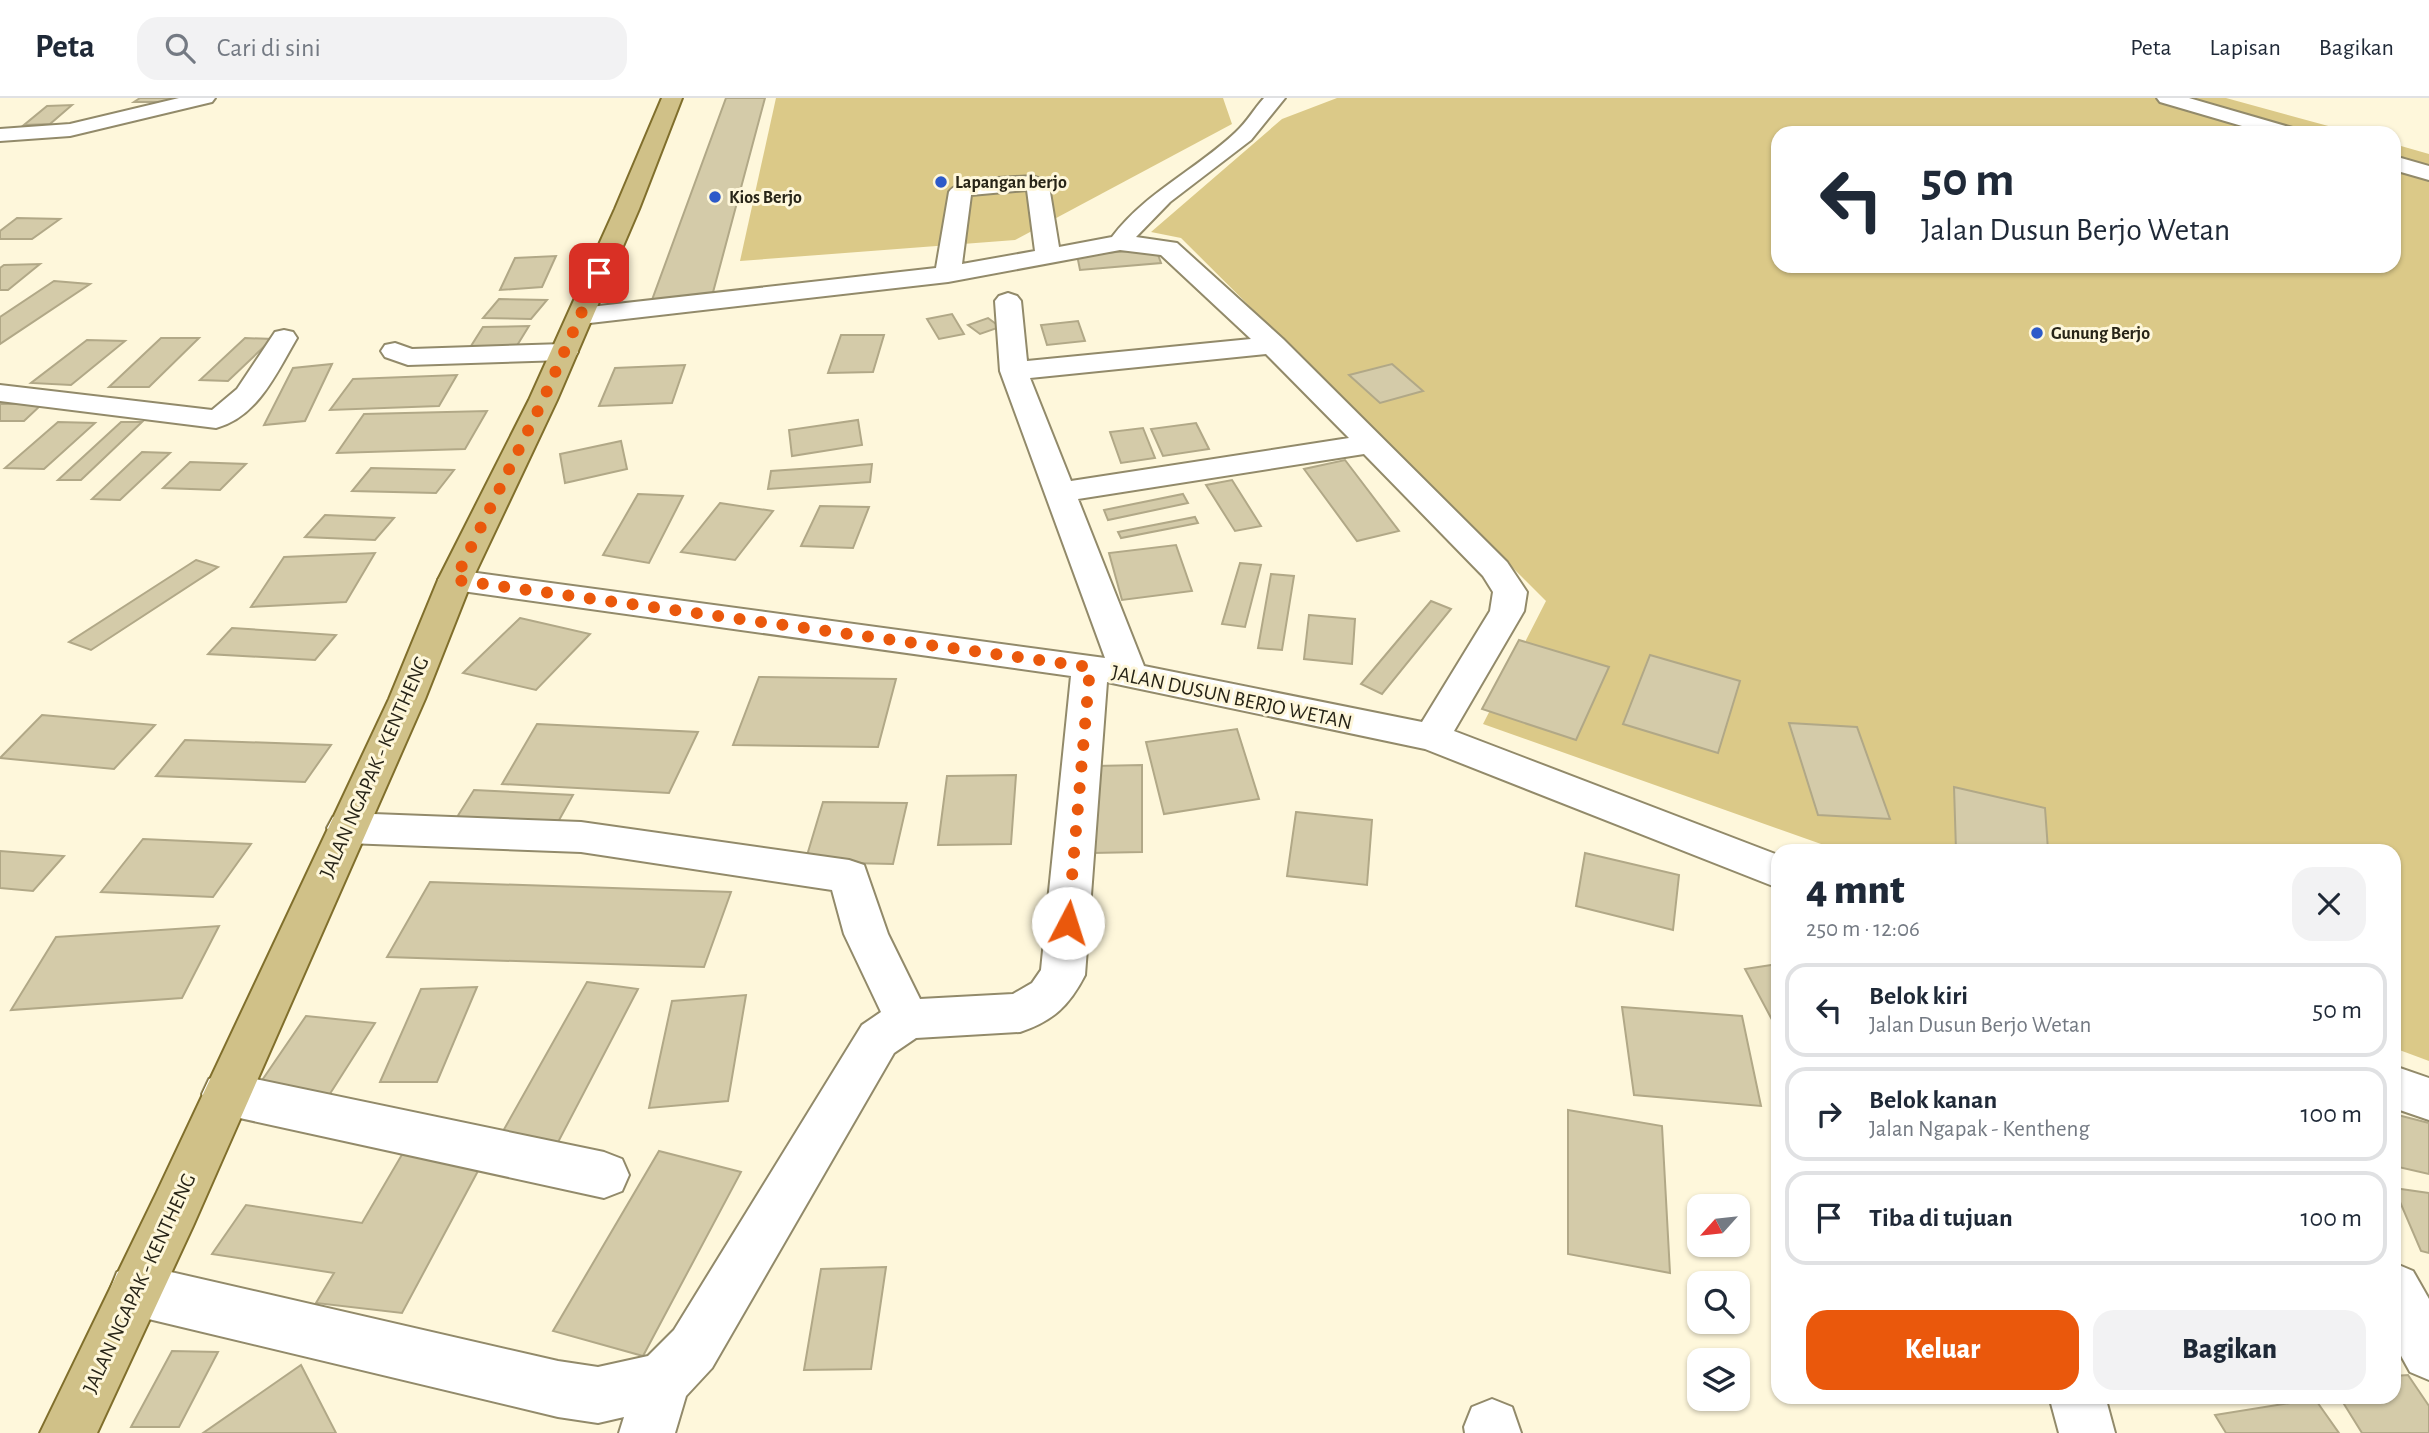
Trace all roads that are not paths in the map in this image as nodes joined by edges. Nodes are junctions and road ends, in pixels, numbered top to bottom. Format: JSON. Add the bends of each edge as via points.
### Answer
{"nodes":[{"id":1,"x":205,"y":98,"type":"edge"},
{"id":2,"x":672,"y":98,"type":"edge"},
{"id":3,"x":1275,"y":98,"type":"edge"},
{"id":4,"x":2167,"y":98,"type":"edge"},
{"id":5,"x":2265,"y":126,"type":"edge"},
{"id":6,"x":0,"y":135,"type":"edge"},
{"id":7,"x":2401,"y":165,"type":"edge"},
{"id":8,"x":2429,"y":173,"type":"edge"},
{"id":9,"x":1120,"y":243,"type":"junction"},
{"id":10,"x":1048,"y":257,"type":"junction"},
{"id":11,"x":948,"y":274,"type":"junction"},
{"id":12,"x":1008,"y":300,"type":"dead end"},
{"id":13,"x":580,"y":316,"type":"junction"},
{"id":14,"x":284,"y":338,"type":"dead end"},
{"id":15,"x":1273,"y":345,"type":"junction"},
{"id":16,"x":395,"y":351,"type":"dead end"},
{"id":17,"x":564,"y":352,"type":"junction"},
{"id":18,"x":1014,"y":371,"type":"junction"},
{"id":19,"x":0,"y":393,"type":"edge"},
{"id":20,"x":1371,"y":444,"type":"junction"},
{"id":21,"x":1060,"y":492,"type":"junction"},
{"id":22,"x":455,"y":580,"type":"junction"},
{"id":23,"x":1110,"y":672,"type":"junction"},
{"id":24,"x":1432,"y":737,"type":"junction"},
{"id":25,"x":347,"y":828,"type":"junction"},
{"id":26,"x":1771,"y":869,"type":"edge"},
{"id":27,"x":907,"y":1019,"type":"junction"},
{"id":28,"x":2401,"y":1089,"type":"edge"},
{"id":29,"x":226,"y":1094,"type":"junction"},
{"id":30,"x":2429,"y":1099,"type":"edge"},
{"id":31,"x":604,"y":1175,"type":"dead end"},
{"id":32,"x":136,"y":1290,"type":"junction"},
{"id":33,"x":2401,"y":1302,"type":"edge"},
{"id":34,"x":2429,"y":1353,"type":"edge"},
{"id":35,"x":663,"y":1380,"type":"junction"},
{"id":36,"x":2079,"y":1404,"type":"edge"},
{"id":37,"x":68,"y":1433,"type":"edge"},
{"id":38,"x":647,"y":1433,"type":"edge"},
{"id":39,"x":2087,"y":1433,"type":"edge"}],
"edges":[{"from":1,"to":6,"type":"street","via":[[70,130]]},
{"from":2,"to":13,"type":"main road","name":"JALAN NGAPAK - KENTHENG"},
{"from":3,"to":9,"type":"street","via":[[1244,136],[1147,208]]},
{"from":4,"to":5,"type":"street"},
{"from":7,"to":8,"type":"street"},
{"from":9,"to":10,"type":"street"},
{"from":9,"to":15,"type":"street","via":[[1168,248]]},
{"from":10,"to":11,"type":"street"},
{"from":10,"to":11,"type":"street","via":[[1038,186],[968,188],[960,192]]},
{"from":11,"to":13,"type":"street"},
{"from":12,"to":18,"type":"street"},
{"from":13,"to":17,"type":"main road","name":"JALAN NGAPAK - KENTHENG"},
{"from":14,"to":19,"type":"street","via":[[241,404],[216,419]]},
{"from":15,"to":18,"type":"street"},
{"from":15,"to":20,"type":"street"},
{"from":16,"to":17,"type":"street","via":[[408,357]]},
{"from":17,"to":22,"type":"main road","name":"JALAN NGAPAK - KENTHENG"},
{"from":18,"to":21,"type":"street"},
{"from":20,"to":21,"type":"street"},
{"from":20,"to":24,"type":"street","via":[[1495,569],[1510,592],[1507,611]]},
{"from":21,"to":23,"type":"street"},
{"from":22,"to":23,"type":"street","name":"JALAN DUSUN BERJO WETAN"},
{"from":22,"to":25,"type":"main road","name":"JALAN NGAPAK - KENTHENG","via":[[407,699]]},
{"from":23,"to":24,"type":"street","name":"JALAN DUSUN BERJO WETAN"},
{"from":23,"to":27,"type":"street","via":[[1063,975],[1048,996],[1020,1013]]},
{"from":24,"to":26,"type":"street","name":"JALAN DUSUN BERJO WETAN"},
{"from":25,"to":27,"type":"street","via":[[581,838],[849,876],[866,934]]},
{"from":25,"to":29,"type":"main road","name":"JALAN NGAPAK - KENTHENG"},
{"from":27,"to":35,"type":"street","via":[[878,1039],[693,1349]]},
{"from":28,"to":30,"type":"street"},
{"from":29,"to":31,"type":"street"},
{"from":29,"to":32,"type":"main road","name":"JALAN NGAPAK - KENTHENG"},
{"from":32,"to":35,"type":"street","via":[[558,1389],[598,1395]]},
{"from":32,"to":37,"type":"main road","name":"JALAN NGAPAK - KENTHENG"},
{"from":33,"to":34,"type":"street"},
{"from":35,"to":38,"type":"street"},
{"from":36,"to":39,"type":"street"}]}
